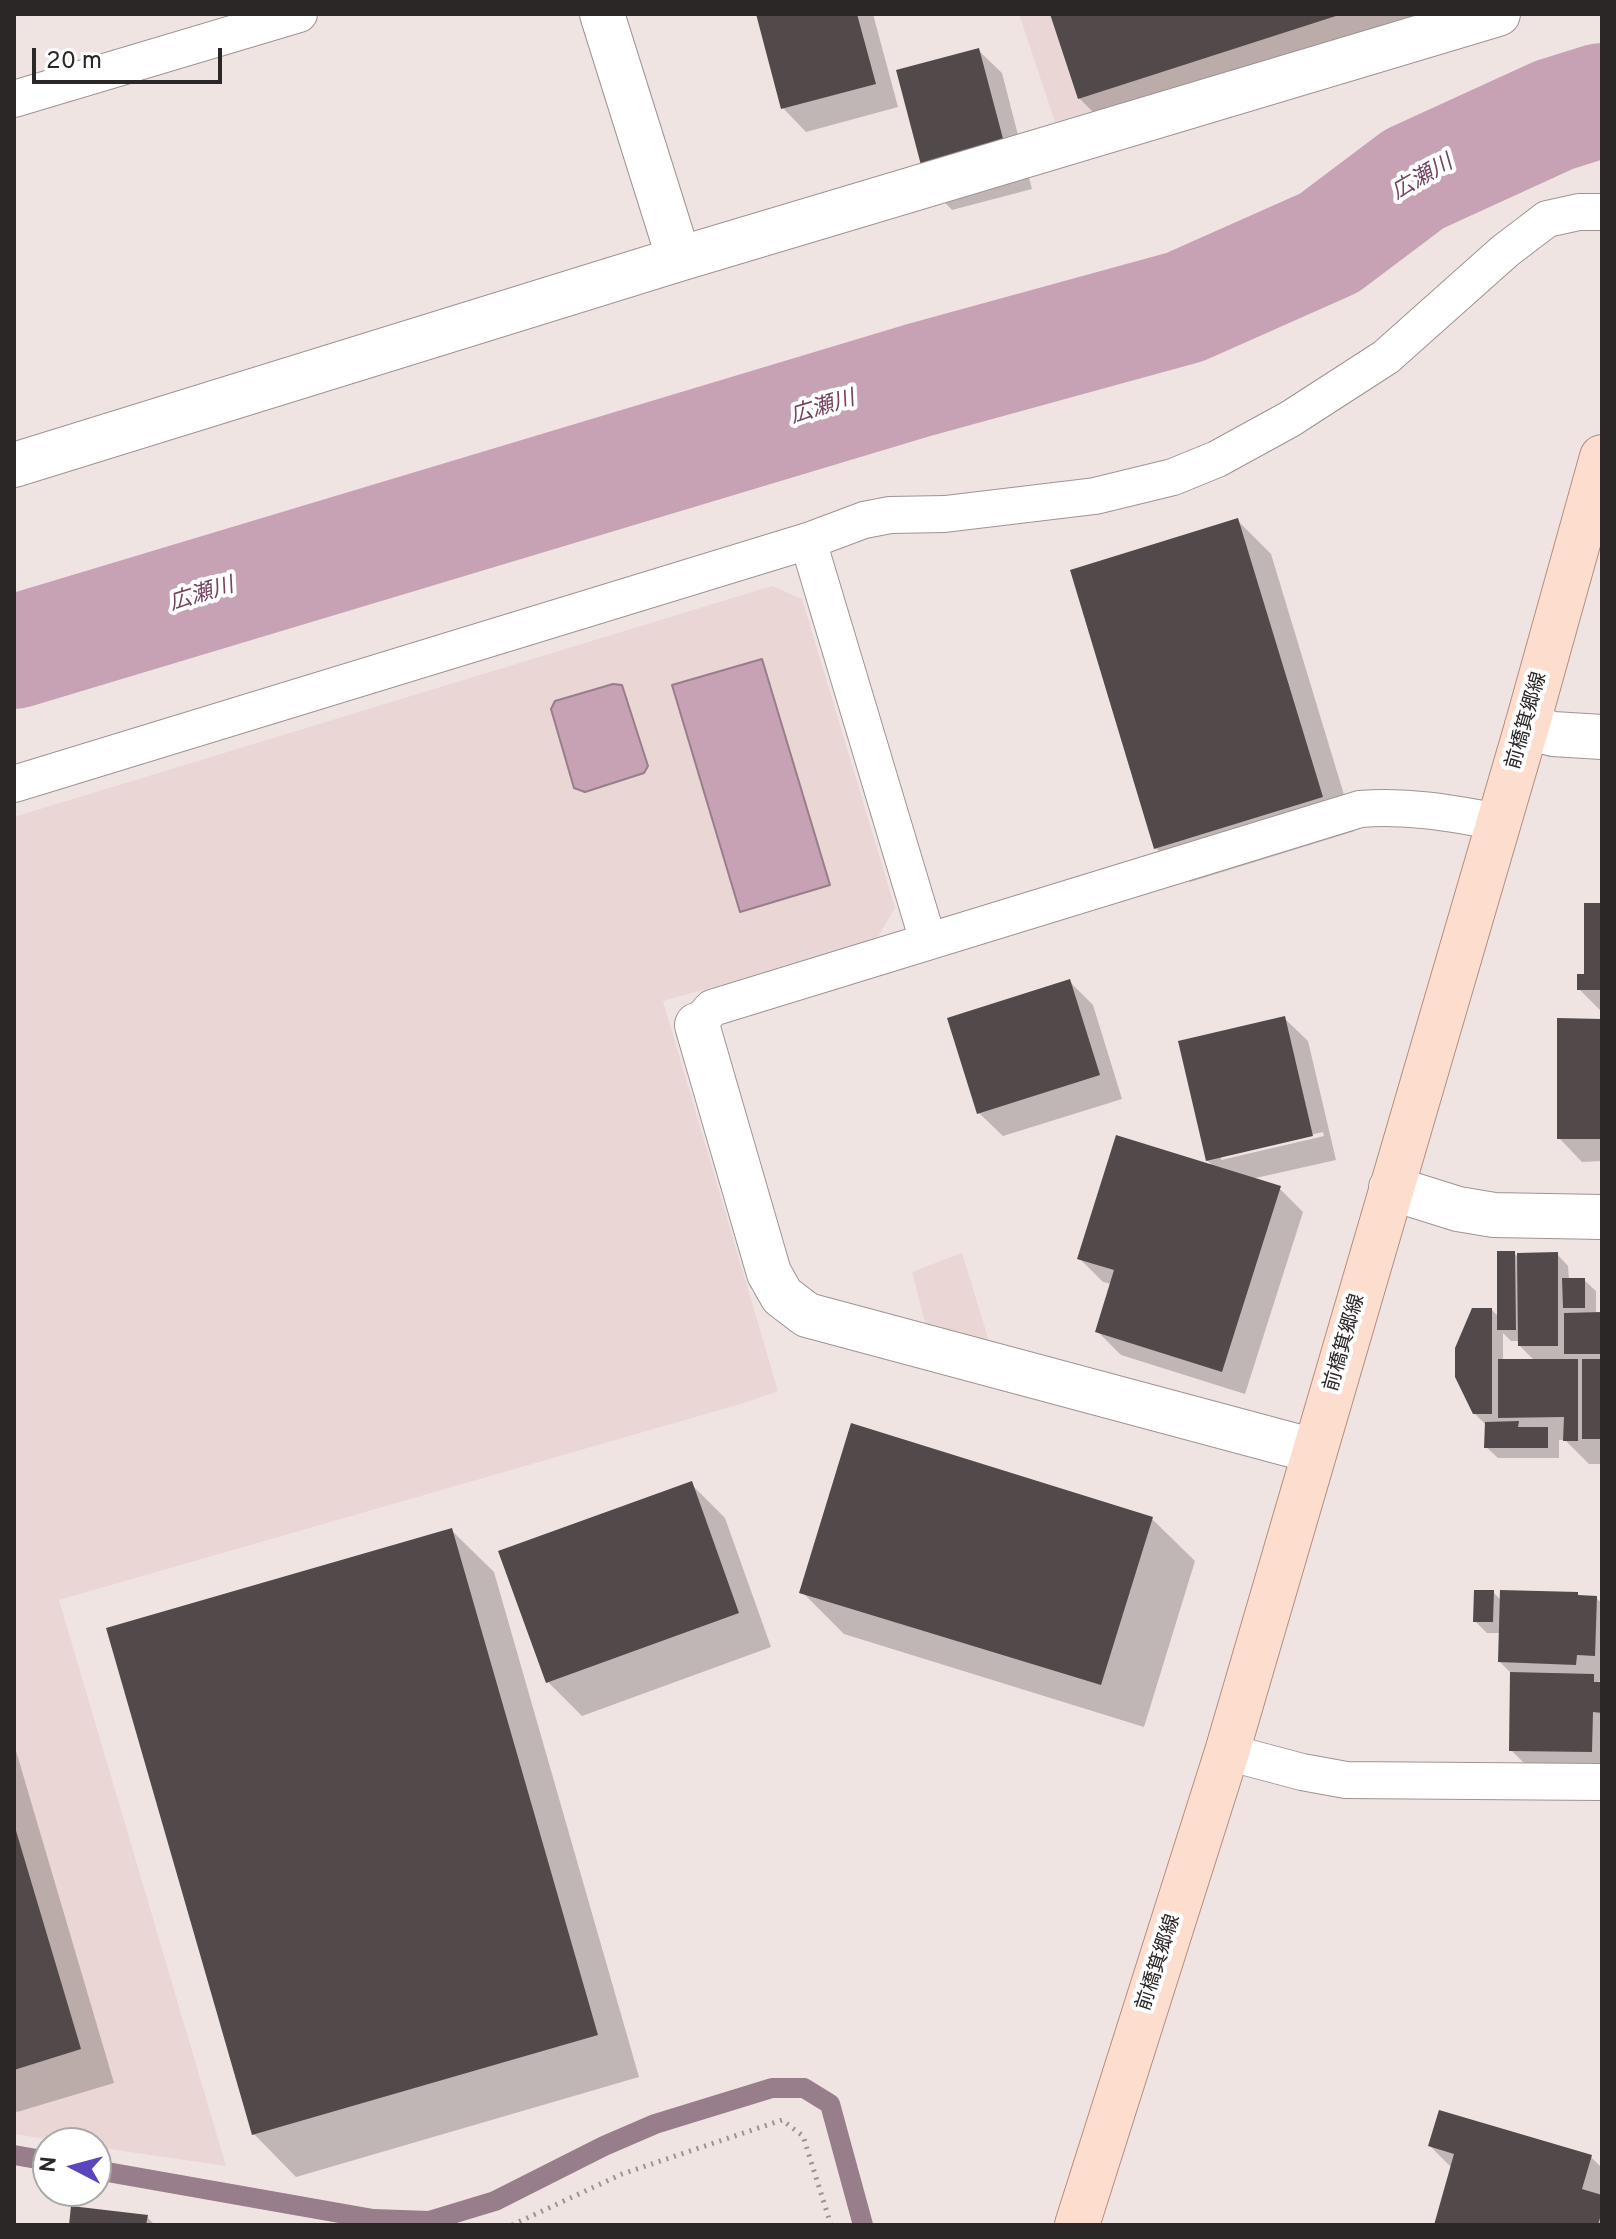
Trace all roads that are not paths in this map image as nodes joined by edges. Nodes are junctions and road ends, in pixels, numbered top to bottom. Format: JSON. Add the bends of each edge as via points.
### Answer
{"nodes":[{"id":1,"x":299,"y":14,"type":"edge"},
{"id":2,"x":602,"y":14,"type":"edge"},
{"id":3,"x":1493,"y":15,"type":"edge"},
{"id":4,"x":14,"y":99,"type":"edge"},
{"id":5,"x":1602,"y":212,"type":"edge"},
{"id":6,"x":679,"y":259,"type":"junction"},
{"id":7,"x":1602,"y":457,"type":"edge"},
{"id":8,"x":14,"y":465,"type":"edge"},
{"id":9,"x":808,"y":541,"type":"junction"},
{"id":10,"x":1527,"y":726,"type":"junction"},
{"id":11,"x":1602,"y":737,"type":"edge"},
{"id":12,"x":14,"y":784,"type":"edge"},
{"id":13,"x":1498,"y":822,"type":"junction"},
{"id":14,"x":928,"y":941,"type":"junction"},
{"id":15,"x":697,"y":1025,"type":"joint"},
{"id":16,"x":1391,"y":1188,"type":"junction"},
{"id":17,"x":1602,"y":1217,"type":"edge"},
{"id":18,"x":1314,"y":1451,"type":"junction"},
{"id":19,"x":1227,"y":1752,"type":"junction"},
{"id":20,"x":1602,"y":1782,"type":"edge"},
{"id":21,"x":1077,"y":2225,"type":"edge"}],
"edges":[{"from":1,"to":4,"type":"lane"},
{"from":2,"to":6,"type":"street"},
{"from":3,"to":6,"type":"street"},
{"from":5,"to":9,"type":"lane","via":[[1547,219],[1386,357],[1217,459],[1173,477],[1095,496],[945,514],[890,515]]},
{"from":6,"to":8,"type":"street"},
{"from":7,"to":10,"type":"main road","name":"前橋箕郷線"},
{"from":9,"to":12,"type":"lane"},
{"from":9,"to":14,"type":"lane"},
{"from":10,"to":11,"type":"street","via":[[1553,734]]},
{"from":10,"to":13,"type":"main road","name":"前橋箕郷線"},
{"from":13,"to":14,"type":"lane","via":[[1429,809],[1360,809]]},
{"from":13,"to":16,"type":"main road","name":"前橋箕郷線"},
{"from":14,"to":15,"type":"lane","via":[[712,1008]]},
{"from":15,"to":18,"type":"street","via":[[769,1273],[782,1296],[807,1315]]},
{"from":16,"to":17,"type":"street","via":[[1494,1215]]},
{"from":16,"to":18,"type":"main road","name":"前橋箕郷線"},
{"from":18,"to":19,"type":"main road","name":"前橋箕郷線"},
{"from":19,"to":20,"type":"lane","via":[[1346,1780]]},
{"from":19,"to":21,"type":"main road","name":"前橋箕郷線"}]}
